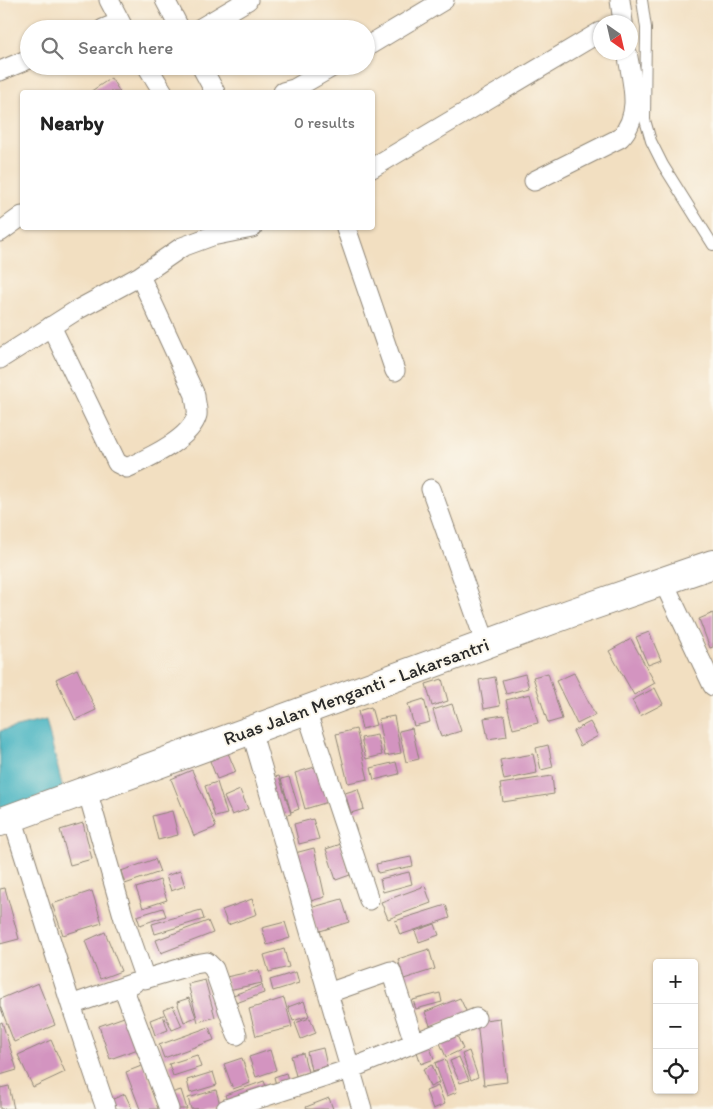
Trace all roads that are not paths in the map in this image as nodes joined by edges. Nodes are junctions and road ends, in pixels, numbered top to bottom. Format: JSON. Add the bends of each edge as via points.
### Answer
{"nodes":[{"id":1,"x":109,"y":0,"type":"edge"},
{"id":2,"x":165,"y":0,"type":"edge"},
{"id":3,"x":248,"y":0,"type":"edge"},
{"id":4,"x":444,"y":0,"type":"edge"},
{"id":5,"x":642,"y":0,"type":"edge"},
{"id":6,"x":114,"y":20,"type":"edge"},
{"id":7,"x":175,"y":20,"type":"edge"},
{"id":8,"x":215,"y":20,"type":"edge"},
{"id":9,"x":593,"y":36,"type":"edge"},
{"id":10,"x":375,"y":42,"type":"edge"},
{"id":11,"x":629,"y":60,"type":"edge"},
{"id":12,"x":20,"y":62,"type":"edge"},
{"id":13,"x":0,"y":70,"type":"edge"},
{"id":14,"x":153,"y":75,"type":"edge"},
{"id":15,"x":206,"y":75,"type":"edge"},
{"id":16,"x":319,"y":75,"type":"edge"},
{"id":17,"x":162,"y":90,"type":"edge"},
{"id":18,"x":213,"y":90,"type":"edge"},
{"id":19,"x":294,"y":90,"type":"edge"},
{"id":20,"x":375,"y":166,"type":"edge"},
{"id":21,"x":534,"y":181,"type":"dead end"},
{"id":22,"x":20,"y":217,"type":"edge"},
{"id":23,"x":239,"y":230,"type":"edge"},
{"id":24,"x":347,"y":230,"type":"edge"},
{"id":25,"x":0,"y":232,"type":"edge"},
{"id":26,"x":713,"y":245,"type":"edge"},
{"id":27,"x":140,"y":276,"type":"junction"},
{"id":28,"x":51,"y":326,"type":"junction"},
{"id":29,"x":0,"y":360,"type":"edge"},
{"id":30,"x":395,"y":371,"type":"dead end"},
{"id":31,"x":432,"y":488,"type":"dead end"},
{"id":32,"x":713,"y":564,"type":"edge"},
{"id":33,"x":663,"y":581,"type":"junction"},
{"id":34,"x":486,"y":644,"type":"junction"},
{"id":35,"x":713,"y":686,"type":"edge"},
{"id":36,"x":306,"y":710,"type":"junction"},
{"id":37,"x":252,"y":730,"type":"junction"},
{"id":38,"x":87,"y":790,"type":"junction"},
{"id":39,"x":6,"y":819,"type":"edge"},
{"id":40,"x":369,"y":900,"type":"dead end"},
{"id":41,"x":144,"y":979,"type":"junction"},
{"id":42,"x":123,"y":987,"type":"junction"},
{"id":43,"x":328,"y":993,"type":"junction"},
{"id":44,"x":71,"y":1005,"type":"junction"},
{"id":45,"x":476,"y":1018,"type":"dead end"},
{"id":46,"x":237,"y":1035,"type":"dead end"},
{"id":47,"x":414,"y":1042,"type":"junction"},
{"id":48,"x":350,"y":1069,"type":"junction"},
{"id":49,"x":106,"y":1109,"type":"edge"},
{"id":50,"x":169,"y":1109,"type":"edge"},
{"id":51,"x":226,"y":1109,"type":"edge"},
{"id":52,"x":362,"y":1109,"type":"edge"}],
"edges":[{"from":1,"to":6,"type":"street"},
{"from":2,"to":7,"type":"street"},
{"from":3,"to":8,"type":"street"},
{"from":4,"to":10,"type":"street"},
{"from":5,"to":26,"type":"lane","via":[[646,28],[645,120],[651,141]]},
{"from":9,"to":20,"type":"street"},
{"from":11,"to":21,"type":"street","via":[[634,101],[633,119],[628,129],[620,138]]},
{"from":12,"to":13,"type":"street"},
{"from":14,"to":17,"type":"street"},
{"from":15,"to":18,"type":"street"},
{"from":16,"to":19,"type":"street"},
{"from":22,"to":25,"type":"street"},
{"from":23,"to":27,"type":"street","via":[[182,247]]},
{"from":24,"to":30,"type":"street"},
{"from":27,"to":28,"type":"street"},
{"from":27,"to":28,"type":"street","via":[[195,396],[197,414],[178,439],[151,457],[127,468],[117,463]]},
{"from":28,"to":29,"type":"street"},
{"from":31,"to":34,"type":"street"},
{"from":32,"to":33,"type":"main road","name":"Ruas Jalan Menganti - Lakarsantri"},
{"from":33,"to":34,"type":"main road","name":"Ruas Jalan Menganti - Lakarsantri"},
{"from":33,"to":35,"type":"street"},
{"from":34,"to":36,"type":"main road","name":"Ruas Jalan Menganti - Lakarsantri"},
{"from":36,"to":37,"type":"main road","name":"Ruas Jalan Menganti - Lakarsantri"},
{"from":36,"to":40,"type":"street"},
{"from":37,"to":38,"type":"main road","name":"Ruas Jalan Menganti - Lakarsantri"},
{"from":37,"to":43,"type":"street"},
{"from":38,"to":39,"type":"main road","name":"Ruas Jalan Menganti - Lakarsantri"},
{"from":38,"to":41,"type":"street"},
{"from":39,"to":44,"type":"street"},
{"from":41,"to":42,"type":"street"},
{"from":41,"to":46,"type":"street","via":[[207,962],[214,969]]},
{"from":42,"to":44,"type":"street"},
{"from":42,"to":50,"type":"street"},
{"from":43,"to":47,"type":"street","via":[[390,971]]},
{"from":43,"to":48,"type":"street"},
{"from":44,"to":49,"type":"street"},
{"from":45,"to":47,"type":"street"},
{"from":47,"to":48,"type":"street"},
{"from":48,"to":51,"type":"street"},
{"from":48,"to":52,"type":"street"}]}
